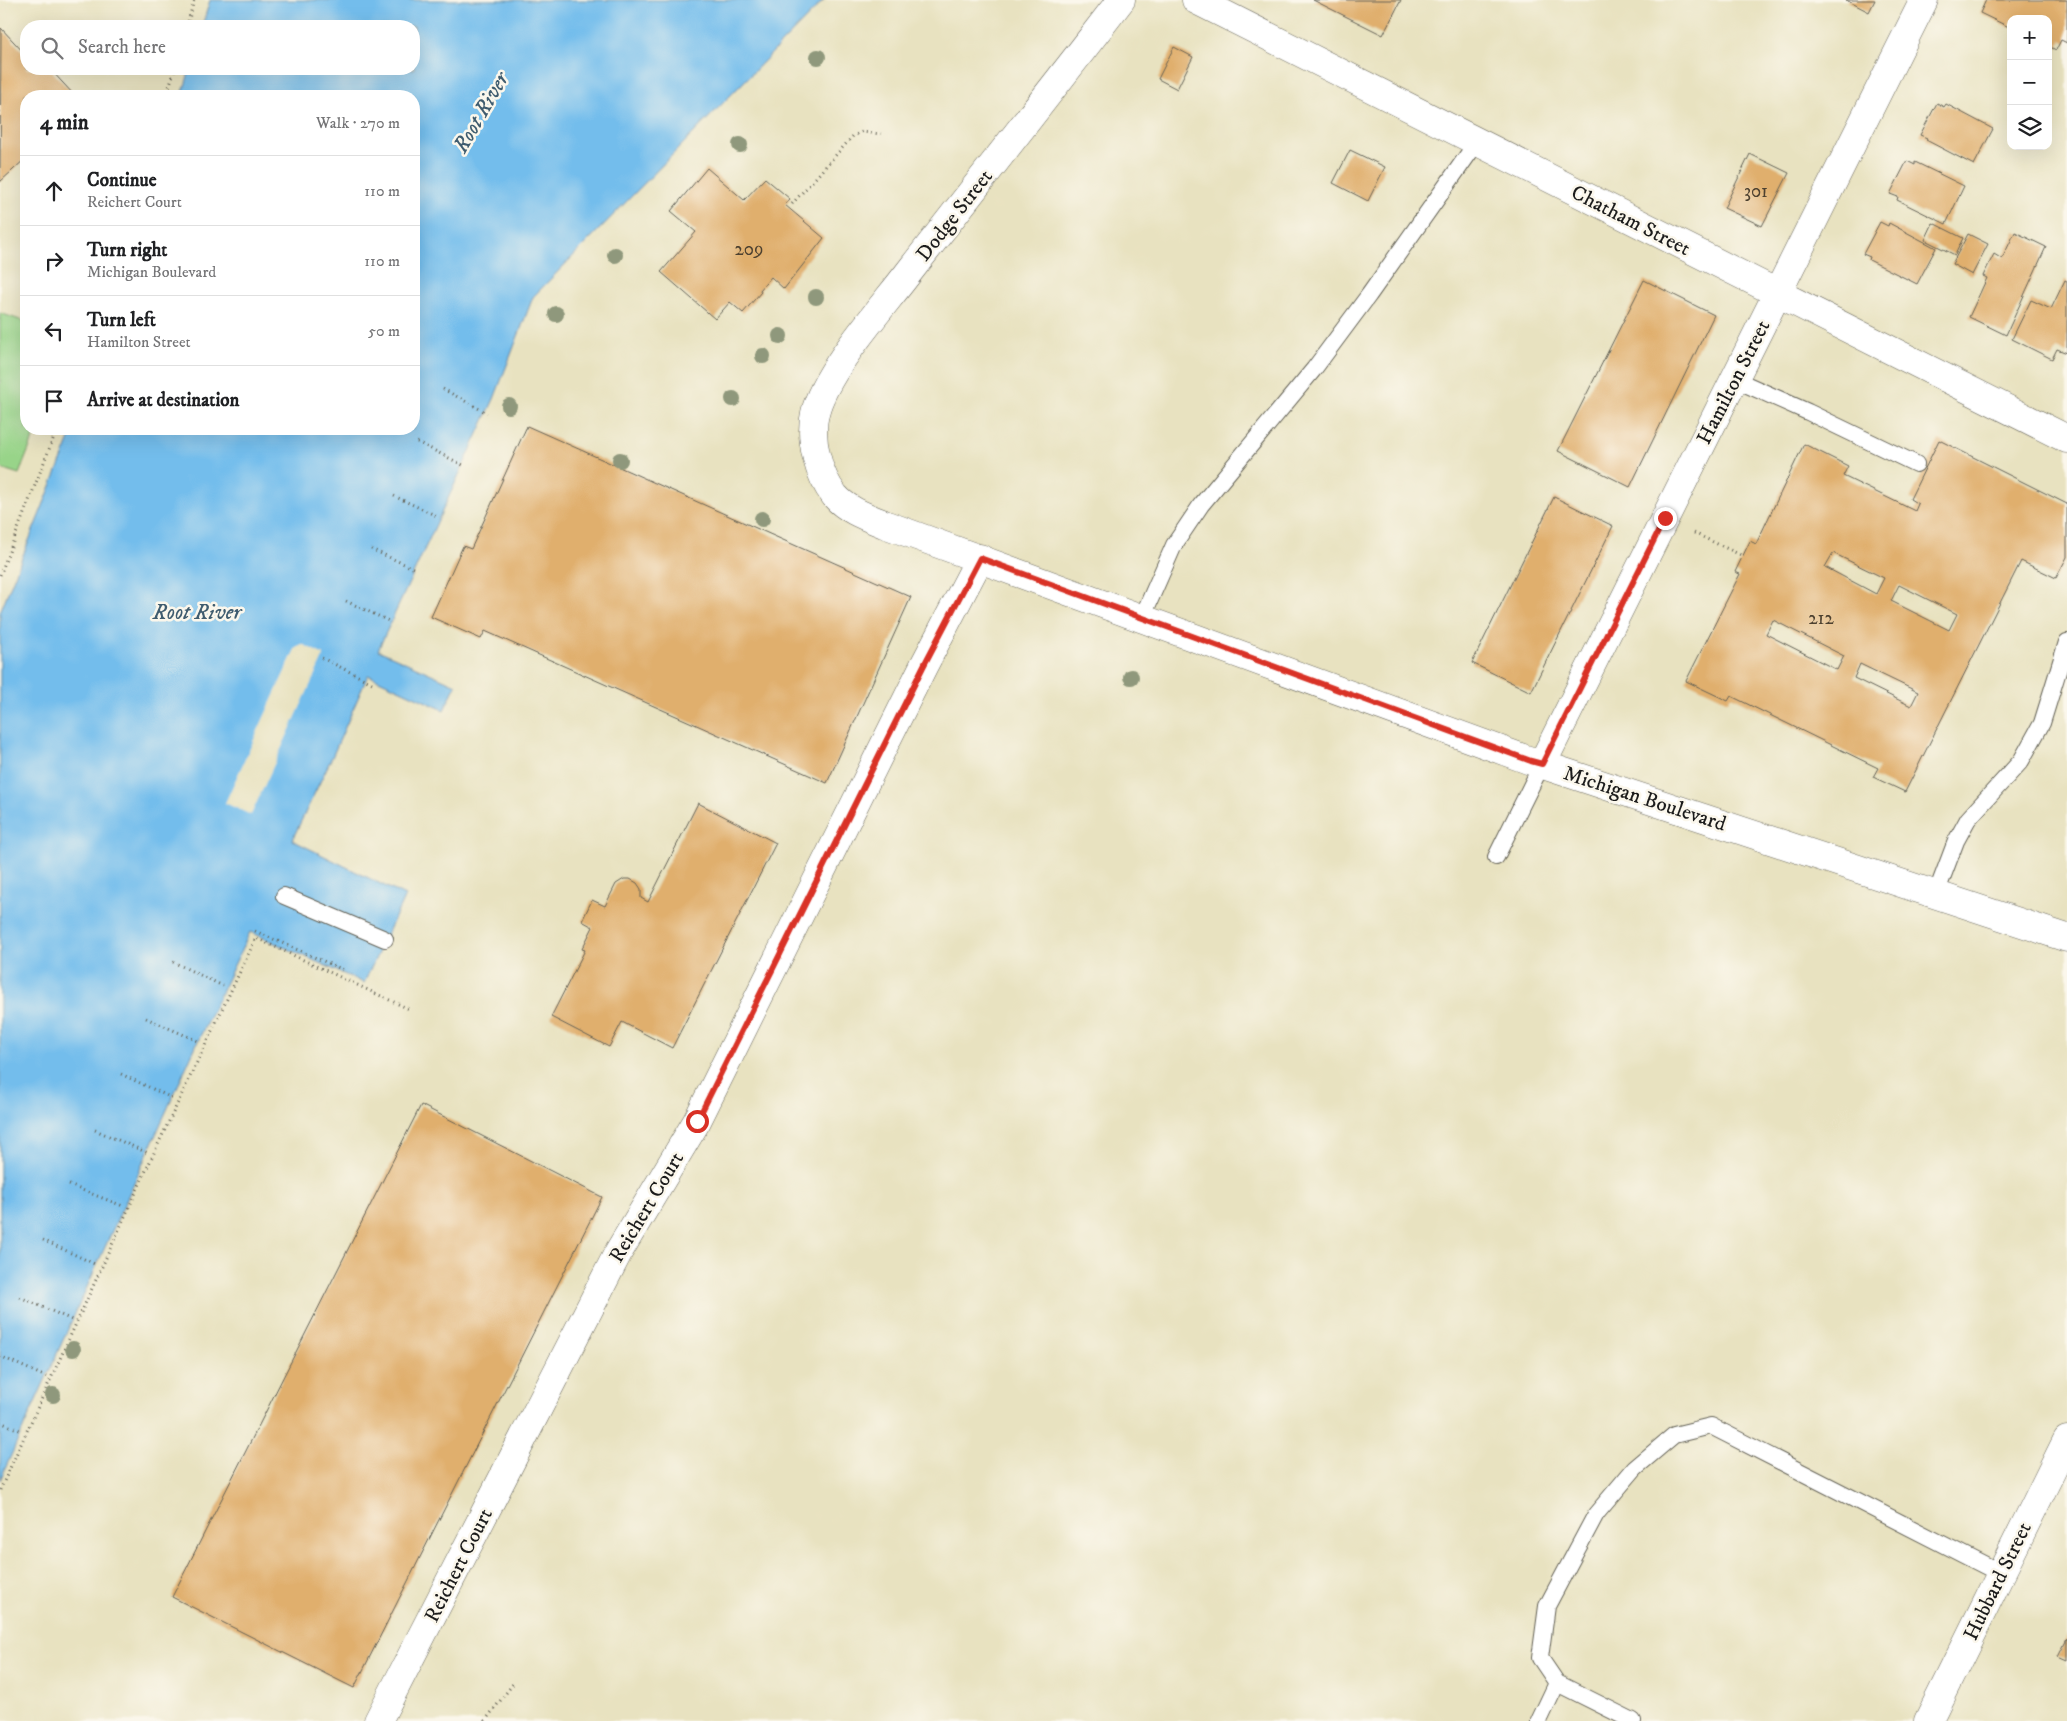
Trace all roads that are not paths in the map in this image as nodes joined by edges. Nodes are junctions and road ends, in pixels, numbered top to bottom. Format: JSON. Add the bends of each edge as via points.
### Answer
{"nodes":[{"id":1,"x":1121,"y":0,"type":"edge"},
{"id":2,"x":1196,"y":0,"type":"edge"},
{"id":3,"x":1924,"y":0,"type":"edge"},
{"id":4,"x":1477,"y":142,"type":"junction"},
{"id":5,"x":1777,"y":294,"type":"junction"},
{"id":6,"x":1734,"y":379,"type":"junction"},
{"id":7,"x":2067,"y":439,"type":"edge"},
{"id":8,"x":814,"y":441,"type":"joint"},
{"id":9,"x":1916,"y":464,"type":"dead end"},
{"id":10,"x":980,"y":558,"type":"junction"},
{"id":11,"x":1142,"y":618,"type":"junction"},
{"id":12,"x":2067,"y":642,"type":"edge"},
{"id":13,"x":1542,"y":764,"type":"junction"},
{"id":14,"x":1496,"y":857,"type":"dead end"},
{"id":15,"x":1936,"y":894,"type":"junction"},
{"id":16,"x":284,"y":896,"type":"dead end"},
{"id":17,"x":2067,"y":938,"type":"edge"},
{"id":18,"x":385,"y":939,"type":"dead end"},
{"id":19,"x":2067,"y":1440,"type":"edge"},
{"id":20,"x":2001,"y":1574,"type":"junction"},
{"id":21,"x":1557,"y":1683,"type":"junction"},
{"id":22,"x":378,"y":1721,"type":"edge"},
{"id":23,"x":1538,"y":1721,"type":"edge"},
{"id":24,"x":1633,"y":1721,"type":"edge"},
{"id":25,"x":1928,"y":1721,"type":"edge"}],
"edges":[{"from":1,"to":8,"type":"street","name":"Dodge Street","via":[[828,381],[815,414]]},
{"from":2,"to":4,"type":"street","name":"Chatham Street"},
{"from":3,"to":5,"type":"street","name":"Hamilton Street"},
{"from":4,"to":5,"type":"street","name":"Chatham Street"},
{"from":4,"to":11,"type":"lane","via":[[1314,369],[1201,505],[1174,545]]},
{"from":5,"to":6,"type":"street","name":"Hamilton Street"},
{"from":5,"to":7,"type":"street","name":"Chatham Street"},
{"from":6,"to":9,"type":"lane"},
{"from":6,"to":13,"type":"street","name":"Hamilton Street"},
{"from":8,"to":10,"type":"street","name":"Michigan Boulevard","via":[[820,470],[835,496],[856,512]]},
{"from":10,"to":11,"type":"street","name":"Michigan Boulevard"},
{"from":10,"to":22,"type":"street","name":"Reichert Court","via":[[697,1121],[619,1251]]},
{"from":11,"to":13,"type":"street","name":"Michigan Boulevard"},
{"from":12,"to":15,"type":"lane","via":[[2042,723],[2021,761],[1968,820],[1956,841]]},
{"from":13,"to":14,"type":"lane"},
{"from":13,"to":15,"type":"street","name":"Michigan Boulevard"},
{"from":15,"to":17,"type":"street","name":"Michigan Boulevard"},
{"from":16,"to":18,"type":"lane"},
{"from":19,"to":20,"type":"street","name":"Hubbard Street"},
{"from":20,"to":21,"type":"lane","via":[[1711,1426],[1674,1436],[1635,1468],[1596,1514],[1547,1606],[1540,1658]]},
{"from":20,"to":25,"type":"street","name":"Hubbard Street"},
{"from":21,"to":23,"type":"lane"},
{"from":21,"to":24,"type":"lane"}]}
